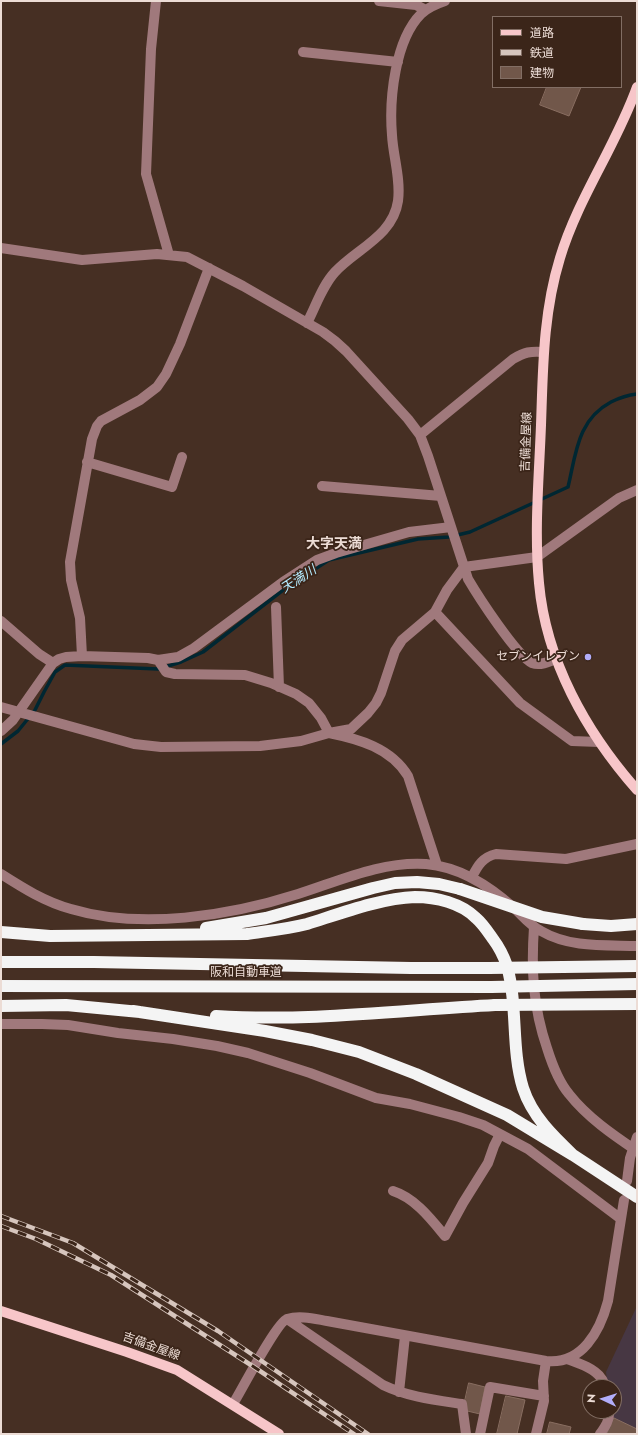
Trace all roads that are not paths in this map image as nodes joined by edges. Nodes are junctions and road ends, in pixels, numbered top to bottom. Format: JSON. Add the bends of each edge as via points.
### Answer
{"nodes":[{"id":1,"x":156,"y":1,"type":"edge"},
{"id":2,"x":379,"y":1,"type":"edge"},
{"id":3,"x":445,"y":1,"type":"edge"},
{"id":4,"x":425,"y":5,"type":"edge"},
{"id":5,"x":303,"y":52,"type":"dead end"},
{"id":6,"x":398,"y":62,"type":"junction"},
{"id":7,"x":637,"y":87,"type":"edge"},
{"id":8,"x":1,"y":248,"type":"edge"},
{"id":9,"x":169,"y":255,"type":"junction"},
{"id":10,"x":209,"y":268,"type":"junction"},
{"id":11,"x":307,"y":323,"type":"junction"},
{"id":12,"x":544,"y":352,"type":"junction"},
{"id":13,"x":420,"y":435,"type":"junction"},
{"id":14,"x":182,"y":457,"type":"dead end"},
{"id":15,"x":87,"y":462,"type":"junction"},
{"id":16,"x":322,"y":486,"type":"dead end"},
{"id":17,"x":637,"y":490,"type":"edge"},
{"id":18,"x":441,"y":496,"type":"junction"},
{"id":19,"x":452,"y":529,"type":"junction"},
{"id":20,"x":537,"y":557,"type":"junction"},
{"id":21,"x":464,"y":567,"type":"junction"},
{"id":22,"x":276,"y":607,"type":"dead end"},
{"id":23,"x":435,"y":612,"type":"junction"},
{"id":24,"x":1,"y":620,"type":"edge"},
{"id":25,"x":82,"y":656,"type":"junction"},
{"id":26,"x":556,"y":659,"type":"junction"},
{"id":27,"x":158,"y":660,"type":"junction"},
{"id":28,"x":53,"y":663,"type":"junction"},
{"id":29,"x":279,"y":687,"type":"junction"},
{"id":30,"x":1,"y":707,"type":"edge"},
{"id":31,"x":20,"y":713,"type":"junction"},
{"id":32,"x":1,"y":732,"type":"edge"},
{"id":33,"x":329,"y":733,"type":"junction"},
{"id":34,"x":599,"y":742,"type":"junction"},
{"id":35,"x":637,"y":790,"type":"edge"},
{"id":36,"x":637,"y":844,"type":"edge"},
{"id":37,"x":437,"y":865,"type":"junction"},
{"id":38,"x":1,"y":874,"type":"edge"},
{"id":39,"x":472,"y":877,"type":"junction"},
{"id":40,"x":637,"y":924,"type":"edge"},
{"id":41,"x":534,"y":927,"type":"junction"},
{"id":42,"x":1,"y":932,"type":"edge"},
{"id":43,"x":139,"y":936,"type":"junction"},
{"id":44,"x":637,"y":946,"type":"edge"},
{"id":45,"x":1,"y":962,"type":"edge"},
{"id":46,"x":637,"y":966,"type":"edge"},
{"id":47,"x":637,"y":984,"type":"edge"},
{"id":48,"x":1,"y":986,"type":"edge"},
{"id":49,"x":637,"y":1004,"type":"edge"},
{"id":50,"x":1,"y":1006,"type":"edge"},
{"id":51,"x":133,"y":1011,"type":"junction"},
{"id":52,"x":1,"y":1024,"type":"edge"},
{"id":53,"x":500,"y":1134,"type":"junction"},
{"id":54,"x":637,"y":1137,"type":"edge"},
{"id":55,"x":635,"y":1150,"type":"edge"},
{"id":56,"x":573,"y":1155,"type":"junction"},
{"id":57,"x":627,"y":1181,"type":"dead end"},
{"id":58,"x":393,"y":1191,"type":"dead end"},
{"id":59,"x":637,"y":1197,"type":"edge"},
{"id":60,"x":624,"y":1200,"type":"dead end"},
{"id":61,"x":621,"y":1219,"type":"junction"},
{"id":62,"x":1,"y":1311,"type":"edge"},
{"id":63,"x":287,"y":1319,"type":"junction"},
{"id":64,"x":405,"y":1336,"type":"junction"},
{"id":65,"x":567,"y":1359,"type":"junction"},
{"id":66,"x":546,"y":1361,"type":"junction"},
{"id":67,"x":602,"y":1379,"type":"edge"},
{"id":68,"x":399,"y":1392,"type":"junction"},
{"id":69,"x":544,"y":1396,"type":"junction"},
{"id":70,"x":233,"y":1404,"type":"junction"},
{"id":71,"x":609,"y":1419,"type":"edge"},
{"id":72,"x":280,"y":1434,"type":"edge"},
{"id":73,"x":466,"y":1434,"type":"edge"},
{"id":74,"x":480,"y":1434,"type":"edge"},
{"id":75,"x":536,"y":1434,"type":"edge"},
{"id":76,"x":600,"y":1434,"type":"edge"}],
"edges":[{"from":1,"to":9,"type":"street","via":[[151,49],[146,174]]},
{"from":2,"to":4,"type":"street"},
{"from":3,"to":4,"type":"street"},
{"from":4,"to":6,"type":"street","via":[[404,38]]},
{"from":5,"to":6,"type":"street"},
{"from":6,"to":11,"type":"street","via":[[391,104],[398,187],[395,211],[380,234],[331,277]]},
{"from":7,"to":12,"type":"main road","name":"吉備金屋線","via":[[621,128],[580,209],[560,256],[549,302]]},
{"from":8,"to":9,"type":"street","via":[[82,260]]},
{"from":9,"to":10,"type":"street","via":[[187,257]]},
{"from":10,"to":11,"type":"street"},
{"from":10,"to":15,"type":"street","via":[[166,374],[157,387],[145,397],[101,421],[92,439]]},
{"from":11,"to":13,"type":"street","via":[[346,351]]},
{"from":12,"to":13,"type":"street","via":[[530,351],[513,359]]},
{"from":12,"to":20,"type":"main road","name":"吉備金屋線"},
{"from":13,"to":18,"type":"street"},
{"from":14,"to":15,"type":"street","via":[[172,487]]},
{"from":15,"to":25,"type":"street","via":[[70,562],[70,580],[80,618]]},
{"from":16,"to":18,"type":"street"},
{"from":17,"to":20,"type":"street","via":[[619,498]]},
{"from":18,"to":19,"type":"street"},
{"from":19,"to":21,"type":"street"},
{"from":19,"to":27,"type":"street","via":[[409,532],[318,560],[283,582],[194,648],[178,657]]},
{"from":20,"to":21,"type":"street"},
{"from":20,"to":26,"type":"main road","name":"吉備金屋線","via":[[544,612]]},
{"from":21,"to":23,"type":"street"},
{"from":21,"to":26,"type":"street","via":[[476,592],[517,650],[533,663],[541,664]]},
{"from":22,"to":29,"type":"street"},
{"from":23,"to":33,"type":"street","via":[[409,634],[395,651],[381,692],[368,713],[351,729]]},
{"from":23,"to":34,"type":"street","via":[[520,703],[572,741]]},
{"from":24,"to":28,"type":"street"},
{"from":25,"to":27,"type":"street"},
{"from":25,"to":28,"type":"street","via":[[66,657]]},
{"from":26,"to":34,"type":"main road","name":"吉備金屋線"},
{"from":27,"to":29,"type":"street","via":[[166,672],[245,675]]},
{"from":28,"to":31,"type":"street"},
{"from":29,"to":33,"type":"street","via":[[309,703]]},
{"from":30,"to":31,"type":"street"},
{"from":31,"to":32,"type":"street"},
{"from":31,"to":33,"type":"street","via":[[134,744],[161,747],[260,746],[301,741]]},
{"from":33,"to":37,"type":"street","via":[[370,744],[385,752],[403,767]]},
{"from":34,"to":35,"type":"main road","name":"吉備金屋線"},
{"from":36,"to":39,"type":"street","via":[[566,859],[490,855],[478,865]]},
{"from":37,"to":38,"type":"street","via":[[396,865],[249,907],[205,915],[154,918],[116,918],[71,909],[42,898]]},
{"from":37,"to":39,"type":"street"},
{"from":39,"to":41,"type":"street","via":[[514,907]]},
{"from":40,"to":43,"type":"highway","bridge":true,"via":[[583,924],[542,916],[460,889],[417,882],[373,888],[266,918],[204,929]]},
{"from":41,"to":44,"type":"street","via":[[548,935],[573,943]]},
{"from":41,"to":55,"type":"street","via":[[534,998],[545,1044],[555,1071],[582,1109]]},
{"from":42,"to":43,"type":"highway","via":[[50,936]]},
{"from":43,"to":56,"type":"highway","via":[[247,934],[304,924],[360,908],[414,897],[450,902],[464,909],[486,928],[506,965],[523,1089],[544,1126]]},
{"from":45,"to":46,"type":"highway","name":"阪和自動車道","bridge":true,"via":[[411,968]]},
{"from":47,"to":48,"type":"highway","name":"阪和自動車道","bridge":true,"via":[[491,987]]},
{"from":49,"to":51,"type":"highway","bridge":true,"via":[[495,1005],[336,1017],[267,1019]]},
{"from":50,"to":51,"type":"highway","via":[[66,1005]]},
{"from":51,"to":56,"type":"highway","via":[[265,1031],[359,1052],[416,1074],[507,1115]]},
{"from":52,"to":53,"type":"street","via":[[68,1025],[217,1046],[310,1073],[376,1098],[459,1117]]},
{"from":53,"to":58,"type":"street","via":[[488,1163],[445,1236],[408,1198]]},
{"from":53,"to":61,"type":"street","via":[[528,1149]]},
{"from":54,"to":55,"type":"street"},
{"from":55,"to":57,"type":"street"},
{"from":56,"to":59,"type":"highway"},
{"from":60,"to":61,"type":"street"},
{"from":61,"to":65,"type":"street","via":[[604,1315],[590,1340],[572,1358]]},
{"from":62,"to":70,"type":"main road","name":"吉備金屋線","via":[[177,1370]]},
{"from":63,"to":64,"type":"street","via":[[314,1319]]},
{"from":63,"to":68,"type":"street","via":[[383,1385]]},
{"from":63,"to":70,"type":"street","via":[[278,1327]]},
{"from":64,"to":66,"type":"street"},
{"from":64,"to":68,"type":"street"},
{"from":65,"to":66,"type":"street"},
{"from":65,"to":67,"type":"street","via":[[582,1364]]},
{"from":66,"to":69,"type":"street"},
{"from":68,"to":73,"type":"street","via":[[462,1404]]},
{"from":69,"to":74,"type":"street","via":[[490,1387]]},
{"from":69,"to":75,"type":"street"},
{"from":70,"to":72,"type":"main road","name":"吉備金屋線"},
{"from":71,"to":76,"type":"street"}]}
